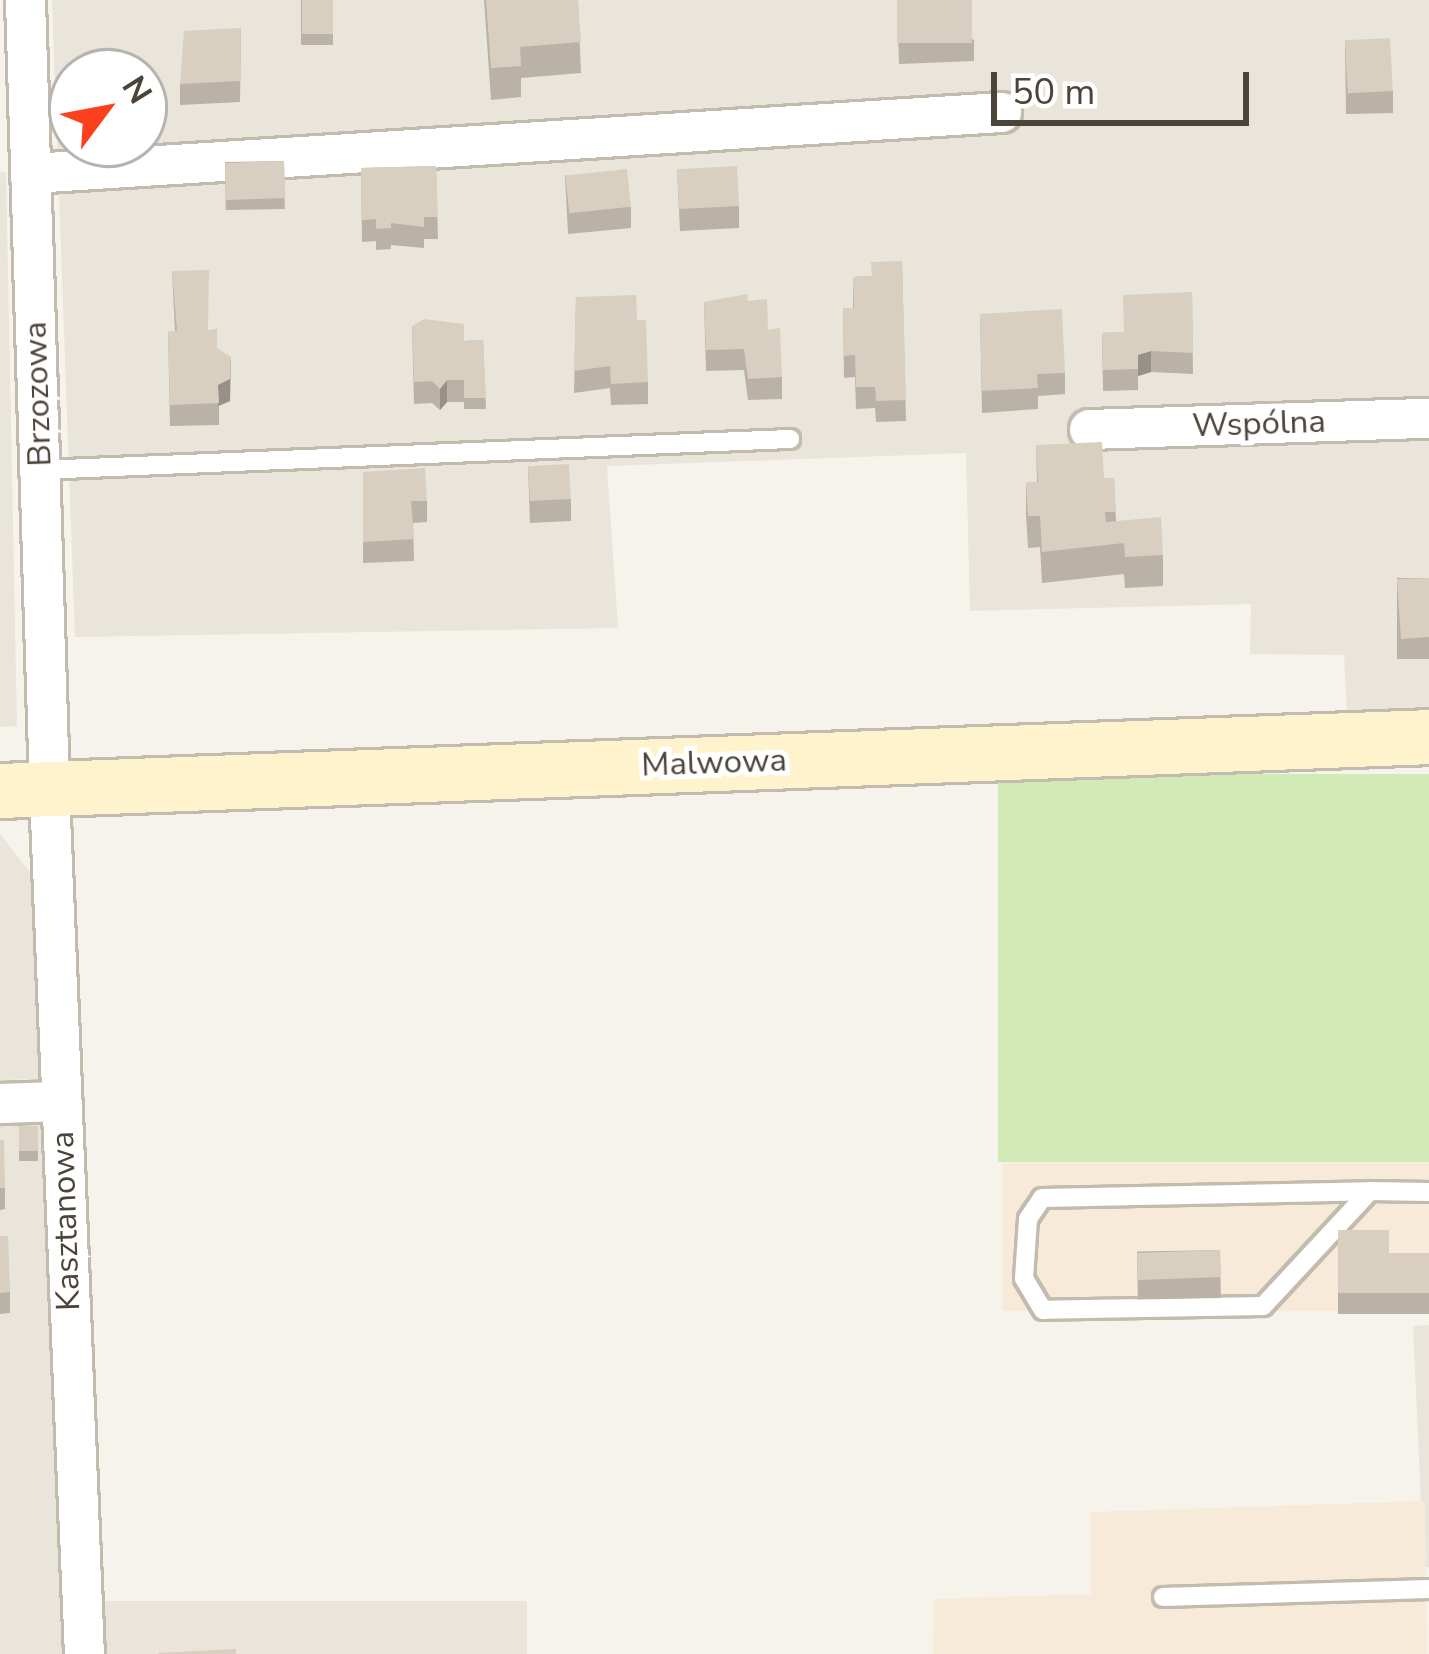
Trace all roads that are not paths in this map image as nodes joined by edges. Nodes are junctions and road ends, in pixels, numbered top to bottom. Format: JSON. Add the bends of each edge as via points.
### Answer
{"nodes":[{"id":1,"x":25,"y":0,"type":"edge"},
{"id":2,"x":1001,"y":112,"type":"dead end"},
{"id":3,"x":31,"y":173,"type":"junction"},
{"id":4,"x":1429,"y":418,"type":"edge"},
{"id":5,"x":1089,"y":430,"type":"dead end"},
{"id":6,"x":790,"y":440,"type":"dead end"},
{"id":7,"x":40,"y":470,"type":"junction"},
{"id":8,"x":1429,"y":737,"type":"edge"},
{"id":9,"x":25,"y":790,"type":"edge"},
{"id":10,"x":61,"y":1101,"type":"junction"},
{"id":11,"x":0,"y":1103,"type":"edge"},
{"id":12,"x":1370,"y":1191,"type":"junction"},
{"id":13,"x":1429,"y":1192,"type":"edge"},
{"id":14,"x":1429,"y":1589,"type":"edge"},
{"id":15,"x":1163,"y":1598,"type":"dead end"},
{"id":16,"x":84,"y":1654,"type":"edge"}],
"edges":[{"from":1,"to":3,"type":"street","name":"Brzozowa"},
{"from":2,"to":3,"type":"street"},
{"from":3,"to":7,"type":"street","name":"Brzozowa"},
{"from":4,"to":5,"type":"street","name":"Wspólna"},
{"from":6,"to":7,"type":"lane"},
{"from":7,"to":9,"type":"street","name":"Brzozowa"},
{"from":8,"to":9,"type":"street","name":"Malwowa"},
{"from":9,"to":10,"type":"street","name":"Kasztanowa"},
{"from":10,"to":11,"type":"street"},
{"from":10,"to":16,"type":"street","name":"Kasztanowa"},
{"from":12,"to":12,"type":"lane","via":[[1042,1198],[1028,1219],[1024,1278],[1043,1310],[1263,1306]]},
{"from":12,"to":13,"type":"lane"},
{"from":14,"to":15,"type":"lane"}]}
